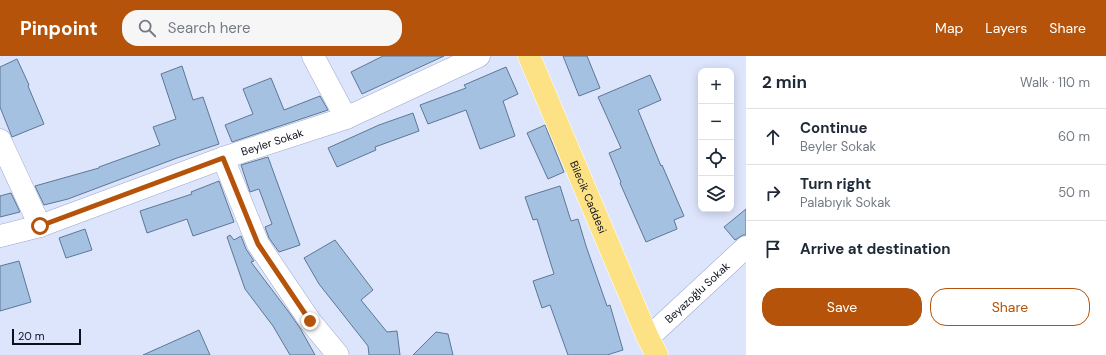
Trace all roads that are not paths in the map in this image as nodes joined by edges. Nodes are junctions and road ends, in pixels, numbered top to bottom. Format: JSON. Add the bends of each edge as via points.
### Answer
{"nodes":[{"id":1,"x":313,"y":56,"type":"edge"},
{"id":2,"x":478,"y":56,"type":"edge"},
{"id":3,"x":529,"y":56,"type":"edge"},
{"id":4,"x":346,"y":118,"type":"junction"},
{"id":5,"x":0,"y":140,"type":"edge"},
{"id":6,"x":223,"y":158,"type":"junction"},
{"id":7,"x":40,"y":226,"type":"junction"},
{"id":8,"x":0,"y":236,"type":"edge"},
{"id":9,"x":746,"y":247,"type":"edge"},
{"id":10,"x":651,"y":349,"type":"edge"},
{"id":11,"x":338,"y":355,"type":"edge"}],
"edges":[{"from":1,"to":4,"type":"street"},
{"from":2,"to":4,"type":"street","name":"Beyler Sokak"},
{"from":3,"to":10,"type":"main road","name":"Bilecik Caddesi"},
{"from":4,"to":6,"type":"street","name":"Beyler Sokak"},
{"from":5,"to":7,"type":"street"},
{"from":6,"to":7,"type":"street","name":"Beyler Sokak"},
{"from":6,"to":11,"type":"street","via":[[258,244],[310,321]]},
{"from":7,"to":8,"type":"street","name":"Beyler Sokak"},
{"from":9,"to":10,"type":"street","name":"Beyazoğlu Sokak"}]}
